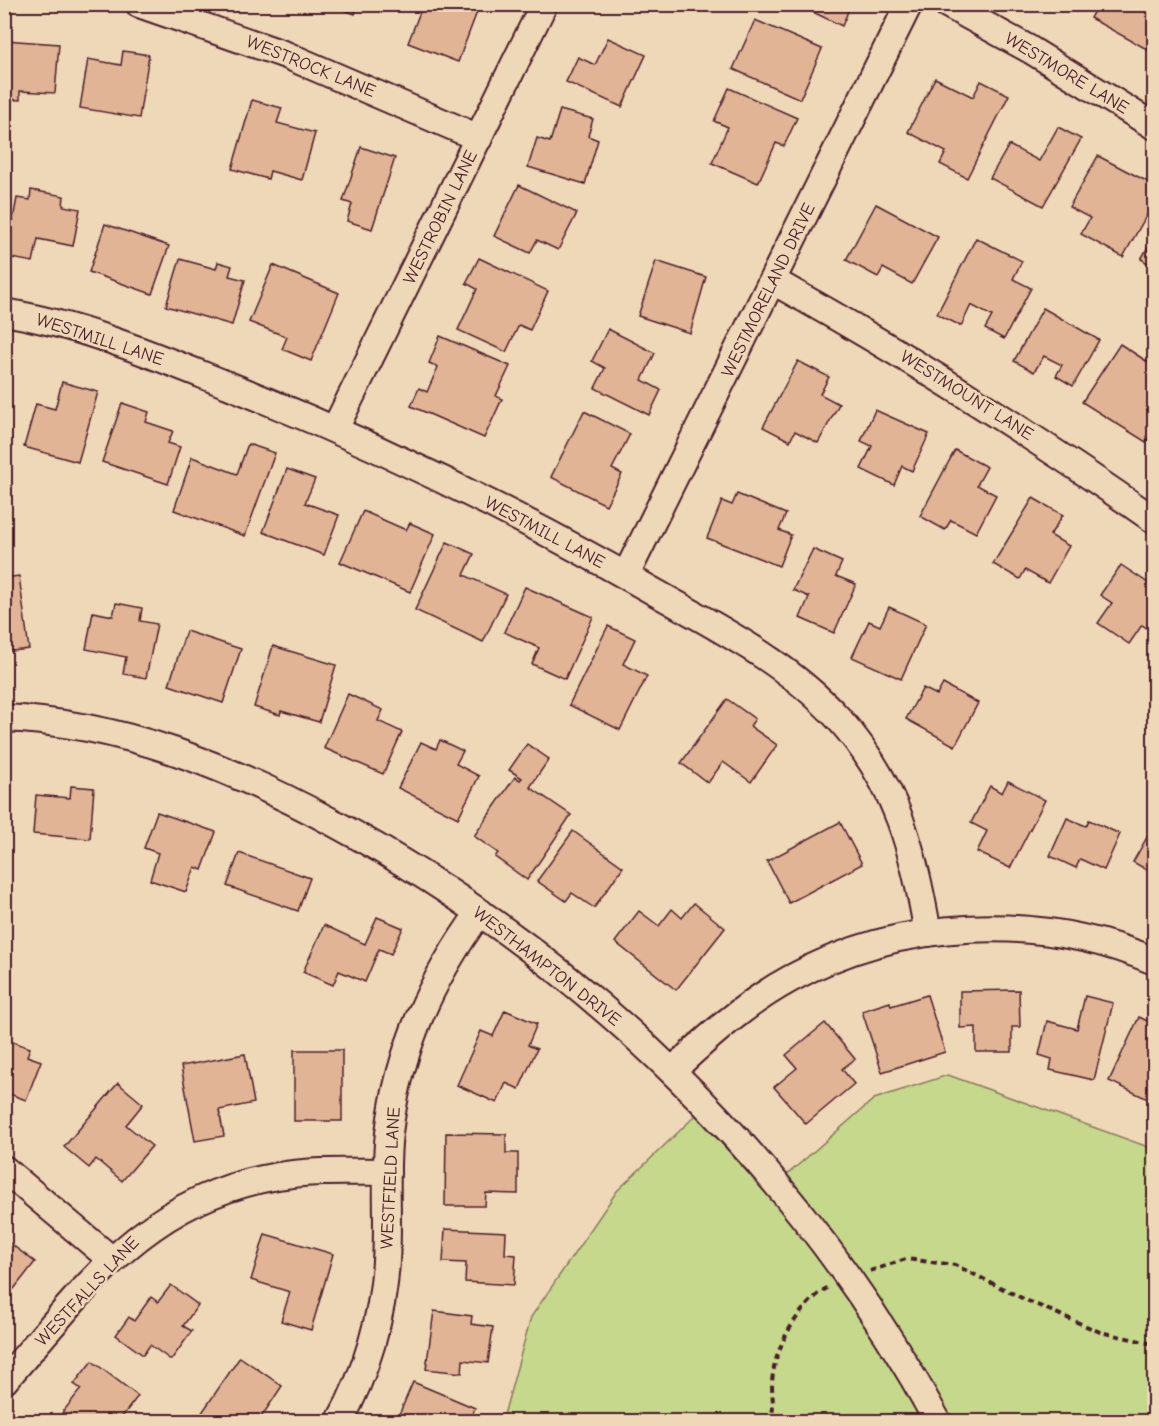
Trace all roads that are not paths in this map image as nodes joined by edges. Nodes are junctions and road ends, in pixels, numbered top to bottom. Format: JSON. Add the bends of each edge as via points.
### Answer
{"nodes":[{"id":1,"x":139,"y":4,"type":"edge"},
{"id":2,"x":544,"y":4,"type":"edge"},
{"id":3,"x":909,"y":4,"type":"edge"},
{"id":4,"x":947,"y":4,"type":"edge"},
{"id":5,"x":1155,"y":126,"type":"edge"},
{"id":6,"x":479,"y":138,"type":"junction"},
{"id":7,"x":773,"y":281,"type":"junction"},
{"id":8,"x":4,"y":312,"type":"edge"},
{"id":9,"x":335,"y":429,"type":"junction"},
{"id":10,"x":1155,"y":520,"type":"edge"},
{"id":11,"x":626,"y":575,"type":"junction"},
{"id":12,"x":4,"y":718,"type":"edge"},
{"id":13,"x":480,"y":912,"type":"junction"},
{"id":14,"x":928,"y":933,"type":"junction"},
{"id":15,"x":1155,"y":961,"type":"edge"},
{"id":16,"x":672,"y":1071,"type":"junction"},
{"id":17,"x":4,"y":1169,"type":"edge"},
{"id":18,"x":387,"y":1172,"type":"junction"},
{"id":19,"x":112,"y":1260,"type":"junction"},
{"id":20,"x":4,"y":1382,"type":"edge"},
{"id":21,"x":339,"y":1422,"type":"edge"},
{"id":22,"x":938,"y":1422,"type":"edge"}],
"edges":[{"from":1,"to":6,"type":"street","name":"WESTROCK LANE","via":[[286,55]]},
{"from":2,"to":6,"type":"street","name":"WESTROBIN LANE"},
{"from":3,"to":7,"type":"street","name":"WESTMORELAND DRIVE"},
{"from":4,"to":5,"type":"street","name":"WESTMORE LANE"},
{"from":6,"to":9,"type":"street","name":"WESTROBIN LANE"},
{"from":7,"to":10,"type":"street","name":"WESTMOUNT LANE","via":[[985,405]]},
{"from":7,"to":11,"type":"street","name":"WESTMORELAND DRIVE"},
{"from":8,"to":9,"type":"street","name":"WESTMILL LANE","via":[[53,321],[105,338]]},
{"from":9,"to":11,"type":"street","name":"WESTMILL LANE","via":[[500,508]]},
{"from":11,"to":14,"type":"street","name":"WESTMILL LANE","via":[[779,665],[851,733],[876,766],[896,805],[915,864]]},
{"from":12,"to":13,"type":"street","name":"WESTHAMPTON DRIVE","via":[[83,727],[142,740],[198,759],[375,845]]},
{"from":13,"to":16,"type":"street","name":"WESTHAMPTON DRIVE","via":[[570,980]]},
{"from":13,"to":18,"type":"street","name":"WESTFIELD LANE","via":[[436,978],[412,1032],[394,1099]]},
{"from":14,"to":15,"type":"street","via":[[996,928],[1049,930],[1100,941]]},
{"from":14,"to":16,"type":"street","via":[[863,947],[789,979],[734,1016]]},
{"from":16,"to":22,"type":"street","name":"WESTHAMPTON DRIVE","via":[[766,1172],[850,1278]]},
{"from":17,"to":19,"type":"street"},
{"from":18,"to":19,"type":"street","name":"WESTFALLS LANE","via":[[280,1175],[213,1192],[159,1221]]},
{"from":18,"to":21,"type":"street","name":"WESTFIELD LANE","via":[[384,1288],[369,1351]]},
{"from":19,"to":20,"type":"street","name":"WESTFALLS LANE"}]}
